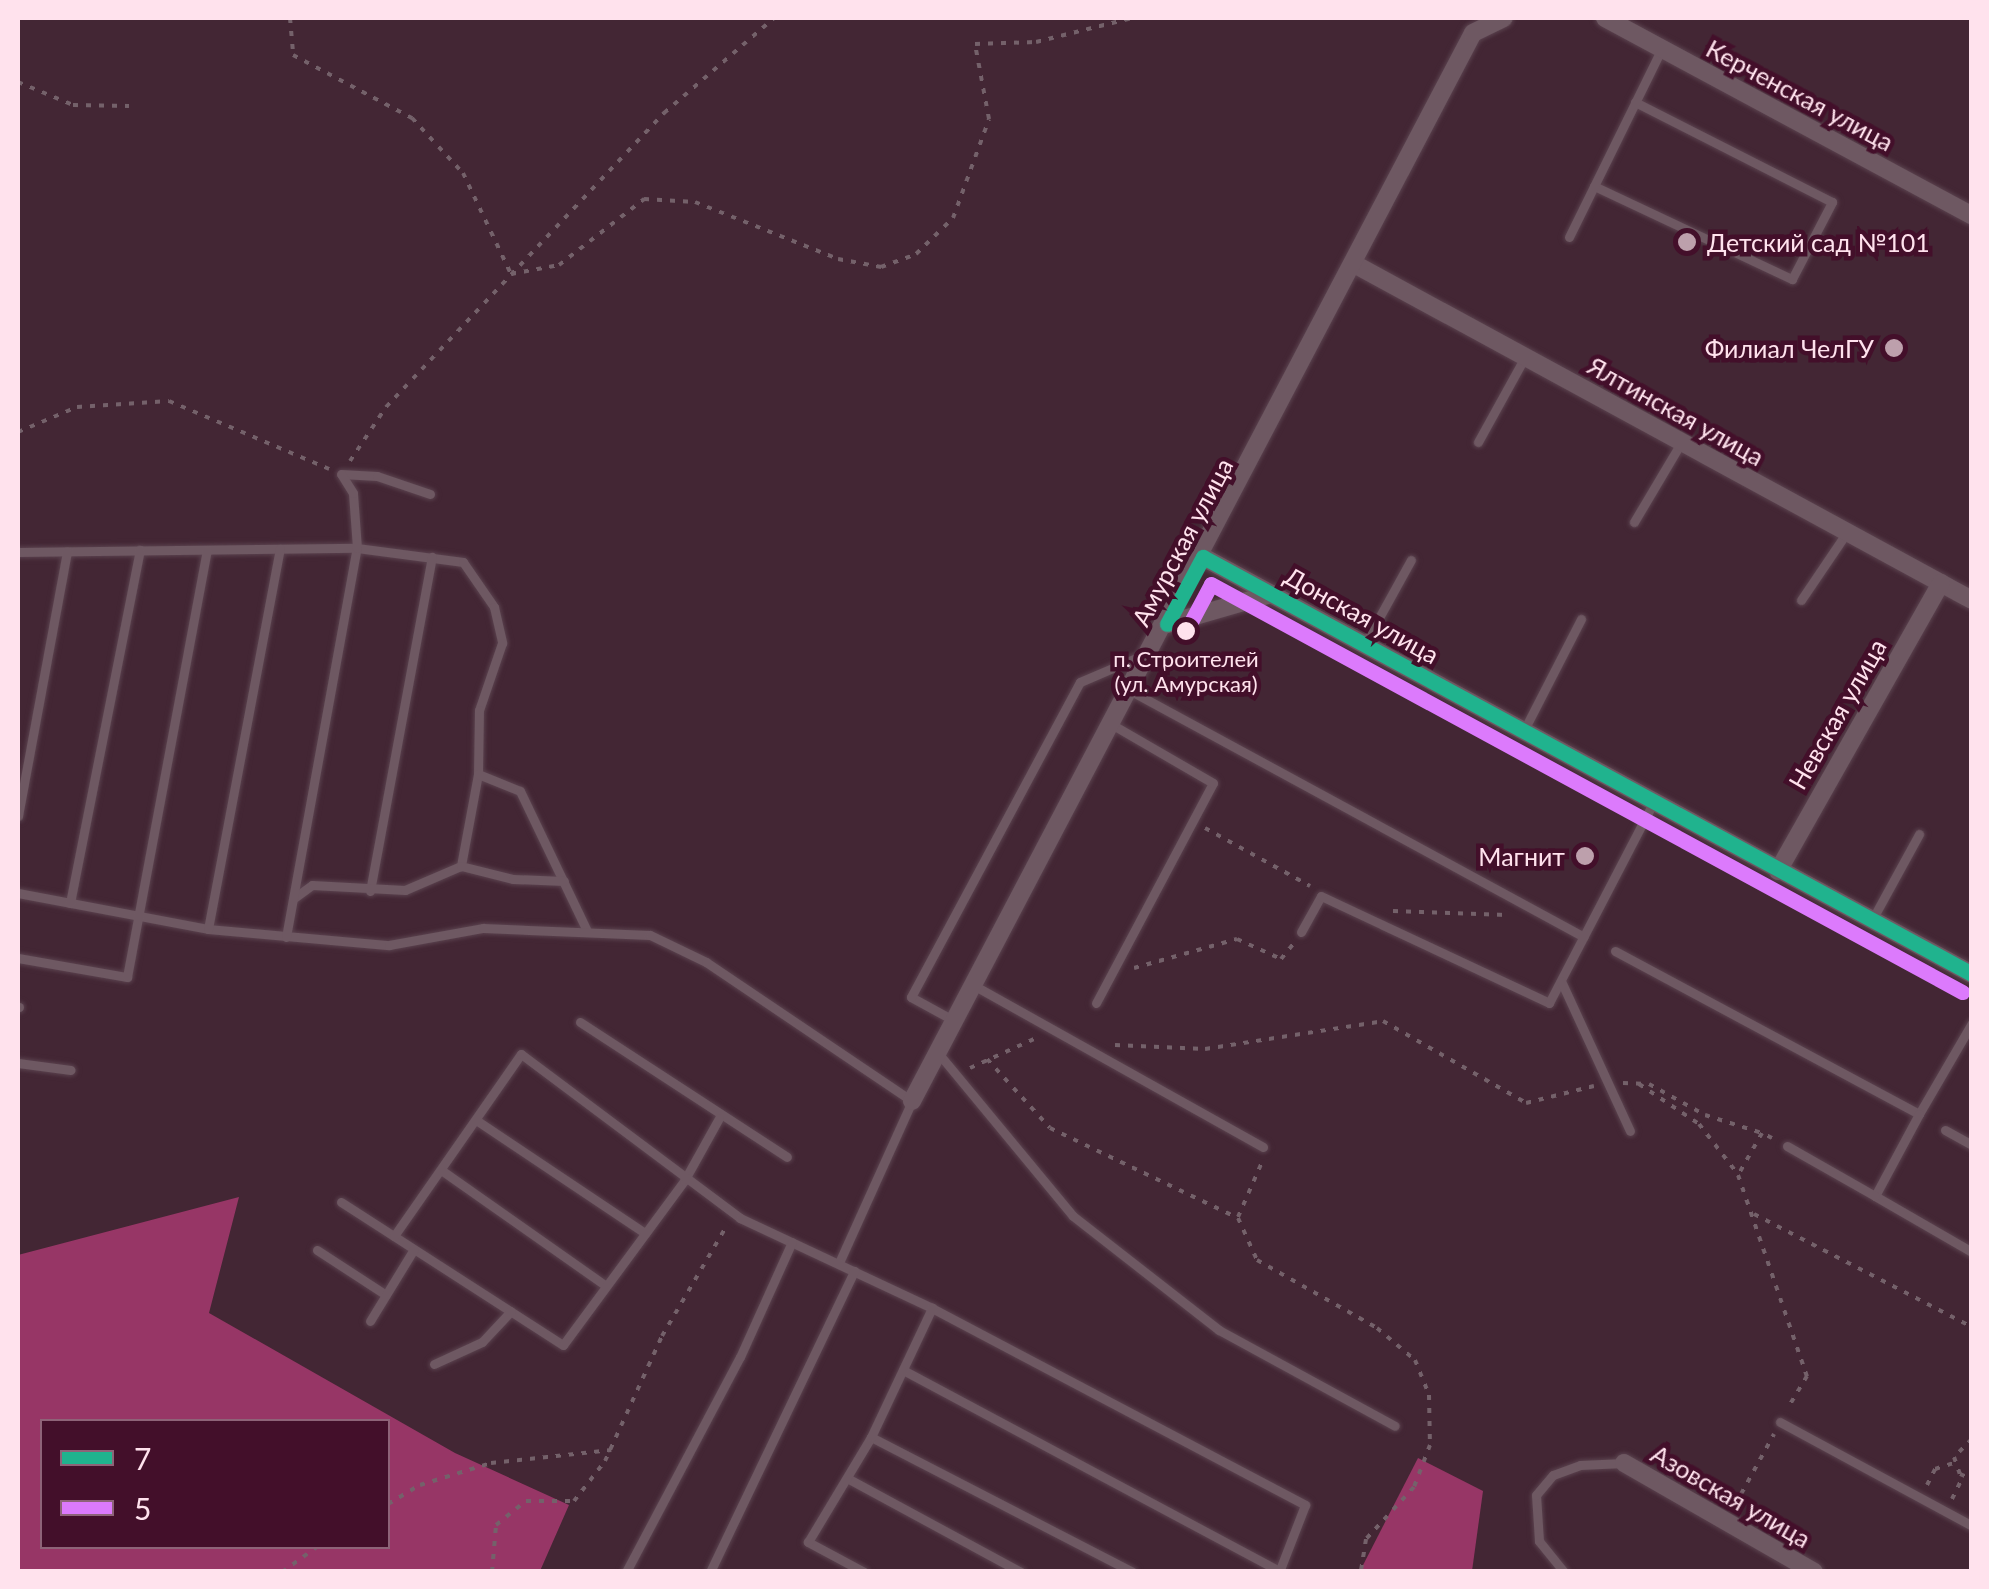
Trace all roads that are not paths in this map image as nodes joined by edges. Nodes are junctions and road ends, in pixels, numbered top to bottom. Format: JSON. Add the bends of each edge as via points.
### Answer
{"nodes":[{"id":1,"x":1504,"y":18,"type":"edge"},
{"id":2,"x":1605,"y":18,"type":"edge"},
{"id":3,"x":1662,"y":48,"type":"junction"},
{"id":4,"x":1635,"y":102,"type":"junction"},
{"id":5,"x":1594,"y":186,"type":"junction"},
{"id":6,"x":1972,"y":216,"type":"edge"},
{"id":7,"x":1569,"y":237,"type":"dead end"},
{"id":8,"x":1356,"y":265,"type":"junction"},
{"id":9,"x":1525,"y":357,"type":"junction"},
{"id":10,"x":1478,"y":442,"type":"dead end"},
{"id":11,"x":1682,"y":442,"type":"junction"},
{"id":12,"x":430,"y":494,"type":"dead end"},
{"id":13,"x":1634,"y":522,"type":"dead end"},
{"id":14,"x":1847,"y":532,"type":"junction"},
{"id":15,"x":357,"y":548,"type":"junction"},
{"id":16,"x":280,"y":549,"type":"junction"},
{"id":17,"x":140,"y":550,"type":"junction"},
{"id":18,"x":207,"y":550,"type":"junction"},
{"id":19,"x":67,"y":551,"type":"junction"},
{"id":20,"x":18,"y":552,"type":"edge"},
{"id":21,"x":1203,"y":557,"type":"junction"},
{"id":22,"x":432,"y":558,"type":"junction"},
{"id":23,"x":1412,"y":560,"type":"dead end"},
{"id":24,"x":1941,"y":583,"type":"junction"},
{"id":25,"x":1271,"y":594,"type":"junction"},
{"id":26,"x":1801,"y":600,"type":"dead end"},
{"id":27,"x":1972,"y":600,"type":"edge"},
{"id":28,"x":1582,"y":619,"type":"dead end"},
{"id":29,"x":1167,"y":624,"type":"junction"},
{"id":30,"x":1364,"y":645,"type":"junction"},
{"id":31,"x":1153,"y":650,"type":"junction"},
{"id":32,"x":1131,"y":691,"type":"junction"},
{"id":33,"x":1113,"y":725,"type":"junction"},
{"id":34,"x":1523,"y":732,"type":"junction"},
{"id":35,"x":478,"y":774,"type":"junction"},
{"id":36,"x":1653,"y":802,"type":"junction"},
{"id":37,"x":18,"y":816,"type":"edge"},
{"id":38,"x":1919,"y":834,"type":"dead end"},
{"id":39,"x":461,"y":866,"type":"junction"},
{"id":40,"x":1778,"y":870,"type":"junction"},
{"id":41,"x":564,"y":881,"type":"junction"},
{"id":42,"x":370,"y":891,"type":"junction"},
{"id":43,"x":18,"y":893,"type":"edge"},
{"id":44,"x":294,"y":898,"type":"junction"},
{"id":45,"x":70,"y":903,"type":"junction"},
{"id":46,"x":139,"y":916,"type":"junction"},
{"id":47,"x":1872,"y":921,"type":"junction"},
{"id":48,"x":208,"y":928,"type":"junction"},
{"id":49,"x":587,"y":931,"type":"junction"},
{"id":50,"x":1301,"y":932,"type":"road end"},
{"id":51,"x":286,"y":937,"type":"junction"},
{"id":52,"x":1584,"y":938,"type":"junction"},
{"id":53,"x":1615,"y":951,"type":"dead end"},
{"id":54,"x":18,"y":958,"type":"edge"},
{"id":55,"x":1972,"y":974,"type":"edge"},
{"id":56,"x":1561,"y":981,"type":"junction"},
{"id":57,"x":975,"y":986,"type":"junction"},
{"id":58,"x":1096,"y":1003,"type":"dead end"},
{"id":59,"x":580,"y":1022,"type":"dead end"},
{"id":60,"x":956,"y":1022,"type":"junction"},
{"id":61,"x":1972,"y":1023,"type":"edge"},
{"id":62,"x":938,"y":1054,"type":"junction"},
{"id":63,"x":18,"y":1063,"type":"edge"},
{"id":64,"x":71,"y":1070,"type":"dead end"},
{"id":65,"x":912,"y":1101,"type":"junction"},
{"id":66,"x":1919,"y":1114,"type":"junction"},
{"id":67,"x":719,"y":1118,"type":"junction"},
{"id":68,"x":479,"y":1122,"type":"junction"},
{"id":69,"x":1945,"y":1130,"type":"dead end"},
{"id":70,"x":1630,"y":1131,"type":"dead end"},
{"id":71,"x":1972,"y":1145,"type":"edge"},
{"id":72,"x":1788,"y":1146,"type":"road end"},
{"id":73,"x":1263,"y":1147,"type":"road end"},
{"id":74,"x":787,"y":1157,"type":"dead end"},
{"id":75,"x":444,"y":1172,"type":"junction"},
{"id":76,"x":684,"y":1181,"type":"junction"},
{"id":77,"x":1874,"y":1196,"type":"junction"},
{"id":78,"x":341,"y":1202,"type":"dead end"},
{"id":79,"x":645,"y":1233,"type":"junction"},
{"id":80,"x":394,"y":1236,"type":"junction"},
{"id":81,"x":792,"y":1242,"type":"junction"},
{"id":82,"x":414,"y":1248,"type":"junction"},
{"id":83,"x":318,"y":1250,"type":"dead end"},
{"id":84,"x":1972,"y":1252,"type":"edge"},
{"id":85,"x":839,"y":1263,"type":"junction"},
{"id":86,"x":854,"y":1271,"type":"junction"},
{"id":87,"x":606,"y":1286,"type":"junction"},
{"id":88,"x":386,"y":1294,"type":"junction"},
{"id":89,"x":932,"y":1308,"type":"junction"},
{"id":90,"x":511,"y":1311,"type":"junction"},
{"id":91,"x":370,"y":1322,"type":"dead end"},
{"id":92,"x":434,"y":1364,"type":"dead end"},
{"id":93,"x":903,"y":1370,"type":"junction"},
{"id":94,"x":1780,"y":1422,"type":"road end"},
{"id":95,"x":1394,"y":1426,"type":"dead end"},
{"id":96,"x":871,"y":1437,"type":"junction"},
{"id":97,"x":1624,"y":1463,"type":"joint"},
{"id":98,"x":847,"y":1478,"type":"junction"},
{"id":99,"x":1972,"y":1526,"type":"edge"},
{"id":100,"x":1279,"y":1571,"type":"edge"},
{"id":101,"x":626,"y":1572,"type":"edge"},
{"id":102,"x":710,"y":1572,"type":"edge"},
{"id":103,"x":864,"y":1572,"type":"edge"},
{"id":104,"x":1021,"y":1572,"type":"edge"},
{"id":105,"x":1132,"y":1572,"type":"edge"},
{"id":106,"x":1564,"y":1572,"type":"edge"},
{"id":107,"x":1814,"y":1572,"type":"edge"}],
"edges":[{"from":1,"to":8,"type":"street","name":"Амурская улица","via":[[1473,33]]},
{"from":2,"to":3,"type":"street","name":"Керченская улица"},
{"from":3,"to":4,"type":"lane"},
{"from":3,"to":6,"type":"street","name":"Керченская улица"},
{"from":4,"to":5,"type":"lane"},
{"from":4,"to":5,"type":"lane","via":[[1832,202],[1792,279]]},
{"from":5,"to":7,"type":"lane"},
{"from":8,"to":9,"type":"street","name":"Ялтинская улица"},
{"from":8,"to":21,"type":"street","name":"Амурская улица"},
{"from":9,"to":10,"type":"lane"},
{"from":9,"to":11,"type":"street","name":"Ялтинская улица"},
{"from":11,"to":13,"type":"lane"},
{"from":11,"to":14,"type":"street","name":"Ялтинская улица"},
{"from":12,"to":15,"type":"lane","via":[[377,476],[341,474],[352,493]]},
{"from":14,"to":24,"type":"street","name":"Ялтинская улица"},
{"from":14,"to":26,"type":"lane"},
{"from":15,"to":16,"type":"lane"},
{"from":15,"to":22,"type":"lane"},
{"from":15,"to":44,"type":"lane"},
{"from":16,"to":18,"type":"lane"},
{"from":16,"to":48,"type":"lane"},
{"from":17,"to":18,"type":"lane"},
{"from":17,"to":19,"type":"lane"},
{"from":17,"to":45,"type":"lane"},
{"from":18,"to":46,"type":"lane"},
{"from":19,"to":20,"type":"lane"},
{"from":19,"to":37,"type":"lane"},
{"from":21,"to":25,"type":"street","name":"Донская улица"},
{"from":21,"to":29,"type":"street","name":"Амурская улица"},
{"from":22,"to":35,"type":"lane","via":[[462,562],[494,608],[502,644],[479,710]]},
{"from":22,"to":42,"type":"lane"},
{"from":23,"to":30,"type":"lane"},
{"from":24,"to":27,"type":"street","name":"Ялтинская улица"},
{"from":24,"to":40,"type":"street","name":"Невская улица"},
{"from":25,"to":29,"type":"street"},
{"from":25,"to":30,"type":"street","name":"Донская улица"},
{"from":28,"to":34,"type":"lane"},
{"from":29,"to":31,"type":"street","name":"Амурская улица"},
{"from":30,"to":34,"type":"street","name":"Донская улица"},
{"from":31,"to":32,"type":"street","name":"Амурская улица"},
{"from":31,"to":60,"type":"lane","via":[[1080,682],[910,997]]},
{"from":32,"to":33,"type":"street","name":"Амурская улица"},
{"from":32,"to":52,"type":"lane"},
{"from":33,"to":57,"type":"street","name":"Амурская улица"},
{"from":33,"to":58,"type":"lane","via":[[1214,783]]},
{"from":34,"to":36,"type":"street","name":"Донская улица"},
{"from":35,"to":39,"type":"lane"},
{"from":35,"to":41,"type":"lane","via":[[520,791]]},
{"from":36,"to":40,"type":"street","name":"Донская улица"},
{"from":36,"to":52,"type":"lane"},
{"from":38,"to":47,"type":"lane"},
{"from":39,"to":41,"type":"lane","via":[[513,879]]},
{"from":39,"to":42,"type":"lane","via":[[405,890]]},
{"from":40,"to":47,"type":"street","name":"Донская улица"},
{"from":41,"to":49,"type":"lane"},
{"from":42,"to":44,"type":"lane","via":[[312,885]]},
{"from":43,"to":45,"type":"lane"},
{"from":44,"to":51,"type":"lane"},
{"from":45,"to":46,"type":"lane"},
{"from":46,"to":48,"type":"lane"},
{"from":46,"to":54,"type":"lane","via":[[127,977]]},
{"from":47,"to":55,"type":"street","name":"Донская улица"},
{"from":48,"to":51,"type":"lane"},
{"from":49,"to":51,"type":"lane","via":[[483,928],[389,945]]},
{"from":49,"to":65,"type":"lane","via":[[650,936],[706,962]]},
{"from":50,"to":56,"type":"lane","via":[[1321,896],[1549,1004]]},
{"from":52,"to":56,"type":"lane"},
{"from":53,"to":66,"type":"lane"},
{"from":56,"to":70,"type":"lane"},
{"from":57,"to":60,"type":"street","name":"Амурская улица"},
{"from":57,"to":73,"type":"lane"},
{"from":59,"to":67,"type":"lane"},
{"from":60,"to":62,"type":"street","name":"Амурская улица"},
{"from":61,"to":66,"type":"lane"},
{"from":62,"to":65,"type":"street","name":"Амурская улица"},
{"from":62,"to":95,"type":"lane","via":[[1073,1216],[1219,1330]]},
{"from":63,"to":64,"type":"lane"},
{"from":65,"to":85,"type":"lane"},
{"from":66,"to":77,"type":"lane"},
{"from":67,"to":74,"type":"lane"},
{"from":67,"to":76,"type":"lane"},
{"from":68,"to":75,"type":"lane"},
{"from":68,"to":76,"type":"lane","via":[[520,1054]]},
{"from":68,"to":79,"type":"lane"},
{"from":69,"to":71,"type":"lane"},
{"from":72,"to":77,"type":"lane"},
{"from":75,"to":80,"type":"lane"},
{"from":75,"to":87,"type":"lane"},
{"from":76,"to":79,"type":"lane"},
{"from":76,"to":81,"type":"lane"},
{"from":77,"to":84,"type":"lane"},
{"from":78,"to":80,"type":"lane"},
{"from":79,"to":87,"type":"lane"},
{"from":80,"to":82,"type":"lane"},
{"from":81,"to":85,"type":"lane"},
{"from":81,"to":101,"type":"lane","via":[[740,1357]]},
{"from":82,"to":88,"type":"lane"},
{"from":82,"to":90,"type":"lane"},
{"from":83,"to":88,"type":"lane"},
{"from":85,"to":86,"type":"lane"},
{"from":86,"to":89,"type":"lane"},
{"from":86,"to":102,"type":"lane"},
{"from":87,"to":90,"type":"lane","via":[[563,1345]]},
{"from":88,"to":91,"type":"lane"},
{"from":89,"to":93,"type":"lane"},
{"from":89,"to":100,"type":"lane","via":[[1305,1505]]},
{"from":90,"to":92,"type":"lane","via":[[482,1342]]},
{"from":93,"to":96,"type":"lane"},
{"from":93,"to":100,"type":"lane"},
{"from":94,"to":99,"type":"lane"},
{"from":96,"to":98,"type":"lane"},
{"from":96,"to":105,"type":"lane"},
{"from":97,"to":106,"type":"lane","via":[[1580,1464],[1553,1475],[1536,1495],[1539,1541]]},
{"from":97,"to":107,"type":"street","name":"Азовская улица"},
{"from":98,"to":103,"type":"lane","via":[[808,1542]]},
{"from":98,"to":104,"type":"lane"}]}
